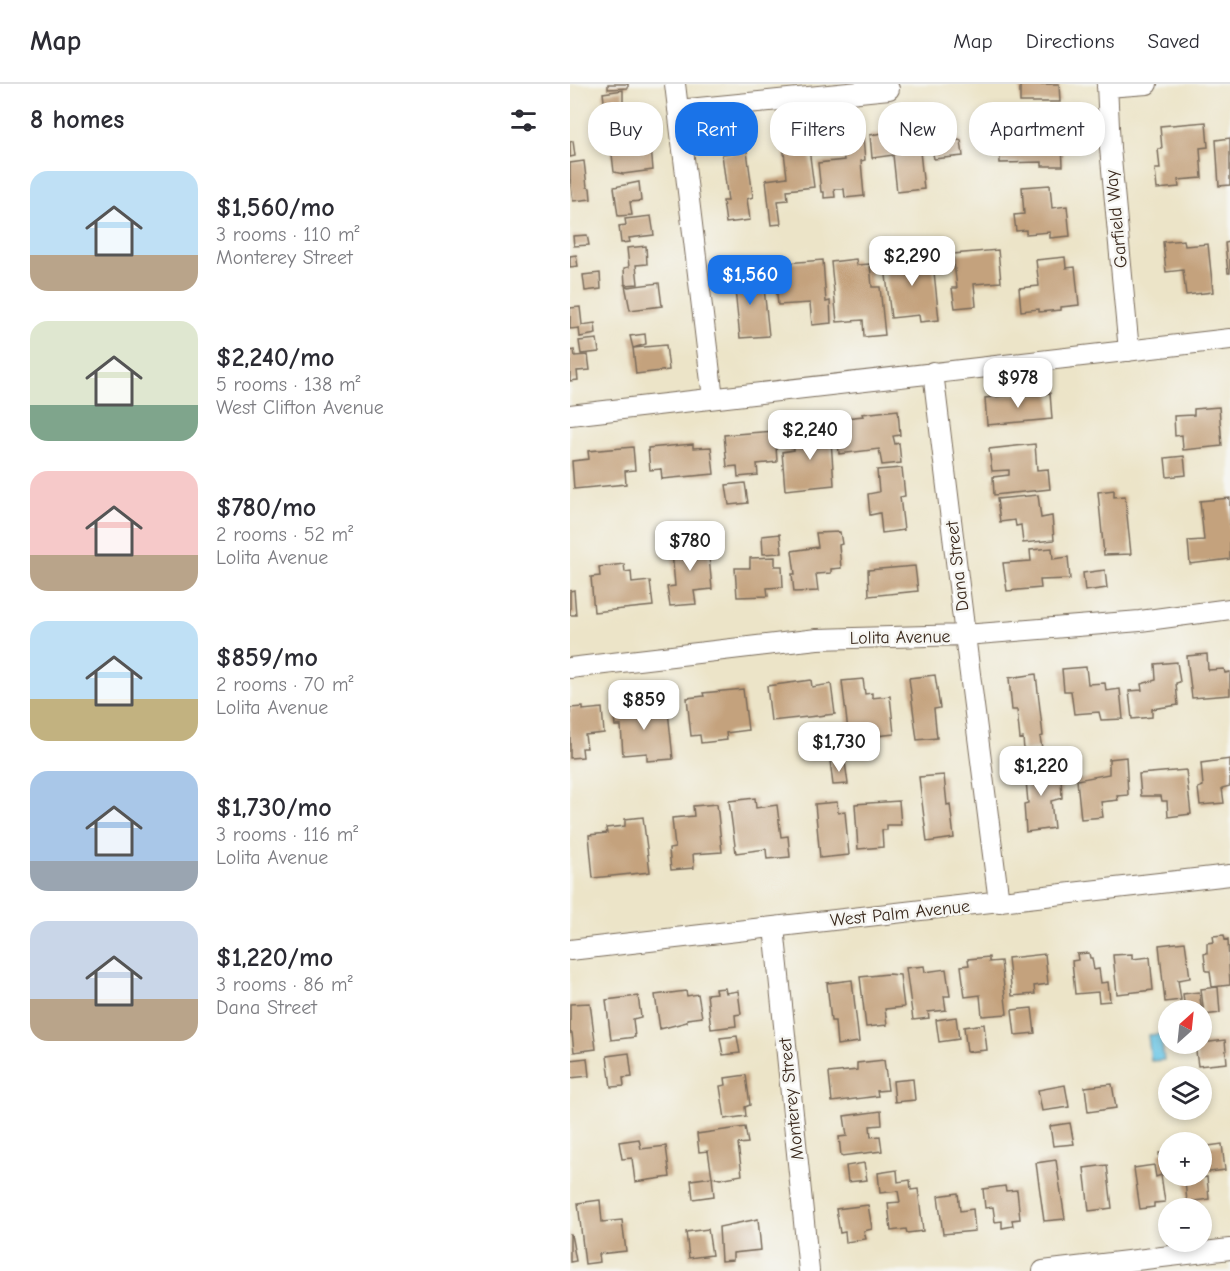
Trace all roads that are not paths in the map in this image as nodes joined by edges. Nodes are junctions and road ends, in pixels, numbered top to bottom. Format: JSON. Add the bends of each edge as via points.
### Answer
{"nodes":[{"id":1,"x":675,"y":84,"type":"edge"},
{"id":2,"x":1147,"y":84,"type":"edge"},
{"id":3,"x":1107,"y":85,"type":"edge"},
{"id":4,"x":889,"y":89,"type":"dead end"},
{"id":5,"x":677,"y":102,"type":"edge"},
{"id":6,"x":758,"y":102,"type":"edge"},
{"id":7,"x":684,"y":156,"type":"edge"},
{"id":8,"x":1230,"y":339,"type":"edge"},
{"id":9,"x":1130,"y":351,"type":"junction"},
{"id":10,"x":933,"y":372,"type":"junction"},
{"id":11,"x":713,"y":398,"type":"junction"},
{"id":12,"x":570,"y":415,"type":"edge"},
{"id":13,"x":1230,"y":609,"type":"edge"},
{"id":14,"x":965,"y":635,"type":"junction"},
{"id":15,"x":570,"y":668,"type":"edge"},
{"id":16,"x":1230,"y":875,"type":"edge"},
{"id":17,"x":999,"y":902,"type":"junction"},
{"id":18,"x":774,"y":927,"type":"junction"},
{"id":19,"x":570,"y":950,"type":"edge"},
{"id":20,"x":1230,"y":1250,"type":"edge"},
{"id":21,"x":1074,"y":1269,"type":"edge"},
{"id":22,"x":809,"y":1271,"type":"edge"},
{"id":23,"x":1043,"y":1271,"type":"edge"}],
"edges":[{"from":1,"to":5,"type":"street"},
{"from":2,"to":3,"type":"street","name":"Garfield Way"},
{"from":3,"to":9,"type":"street","name":"Garfield Way"},
{"from":4,"to":6,"type":"street"},
{"from":7,"to":11,"type":"street"},
{"from":8,"to":9,"type":"street"},
{"from":9,"to":10,"type":"street"},
{"from":10,"to":11,"type":"street"},
{"from":10,"to":14,"type":"street","name":"Dana Street"},
{"from":11,"to":12,"type":"street"},
{"from":13,"to":14,"type":"street","name":"Lolita Avenue","via":[[1140,621]]},
{"from":14,"to":15,"type":"street","name":"Lolita Avenue","via":[[817,639]]},
{"from":14,"to":17,"type":"street","name":"Dana Street"},
{"from":16,"to":17,"type":"street","name":"West Palm Avenue"},
{"from":17,"to":18,"type":"street","name":"West Palm Avenue"},
{"from":18,"to":19,"type":"street","name":"West Palm Avenue"},
{"from":18,"to":22,"type":"street","name":"Monterey Street"},
{"from":20,"to":21,"type":"street"},
{"from":21,"to":23,"type":"street"}]}
